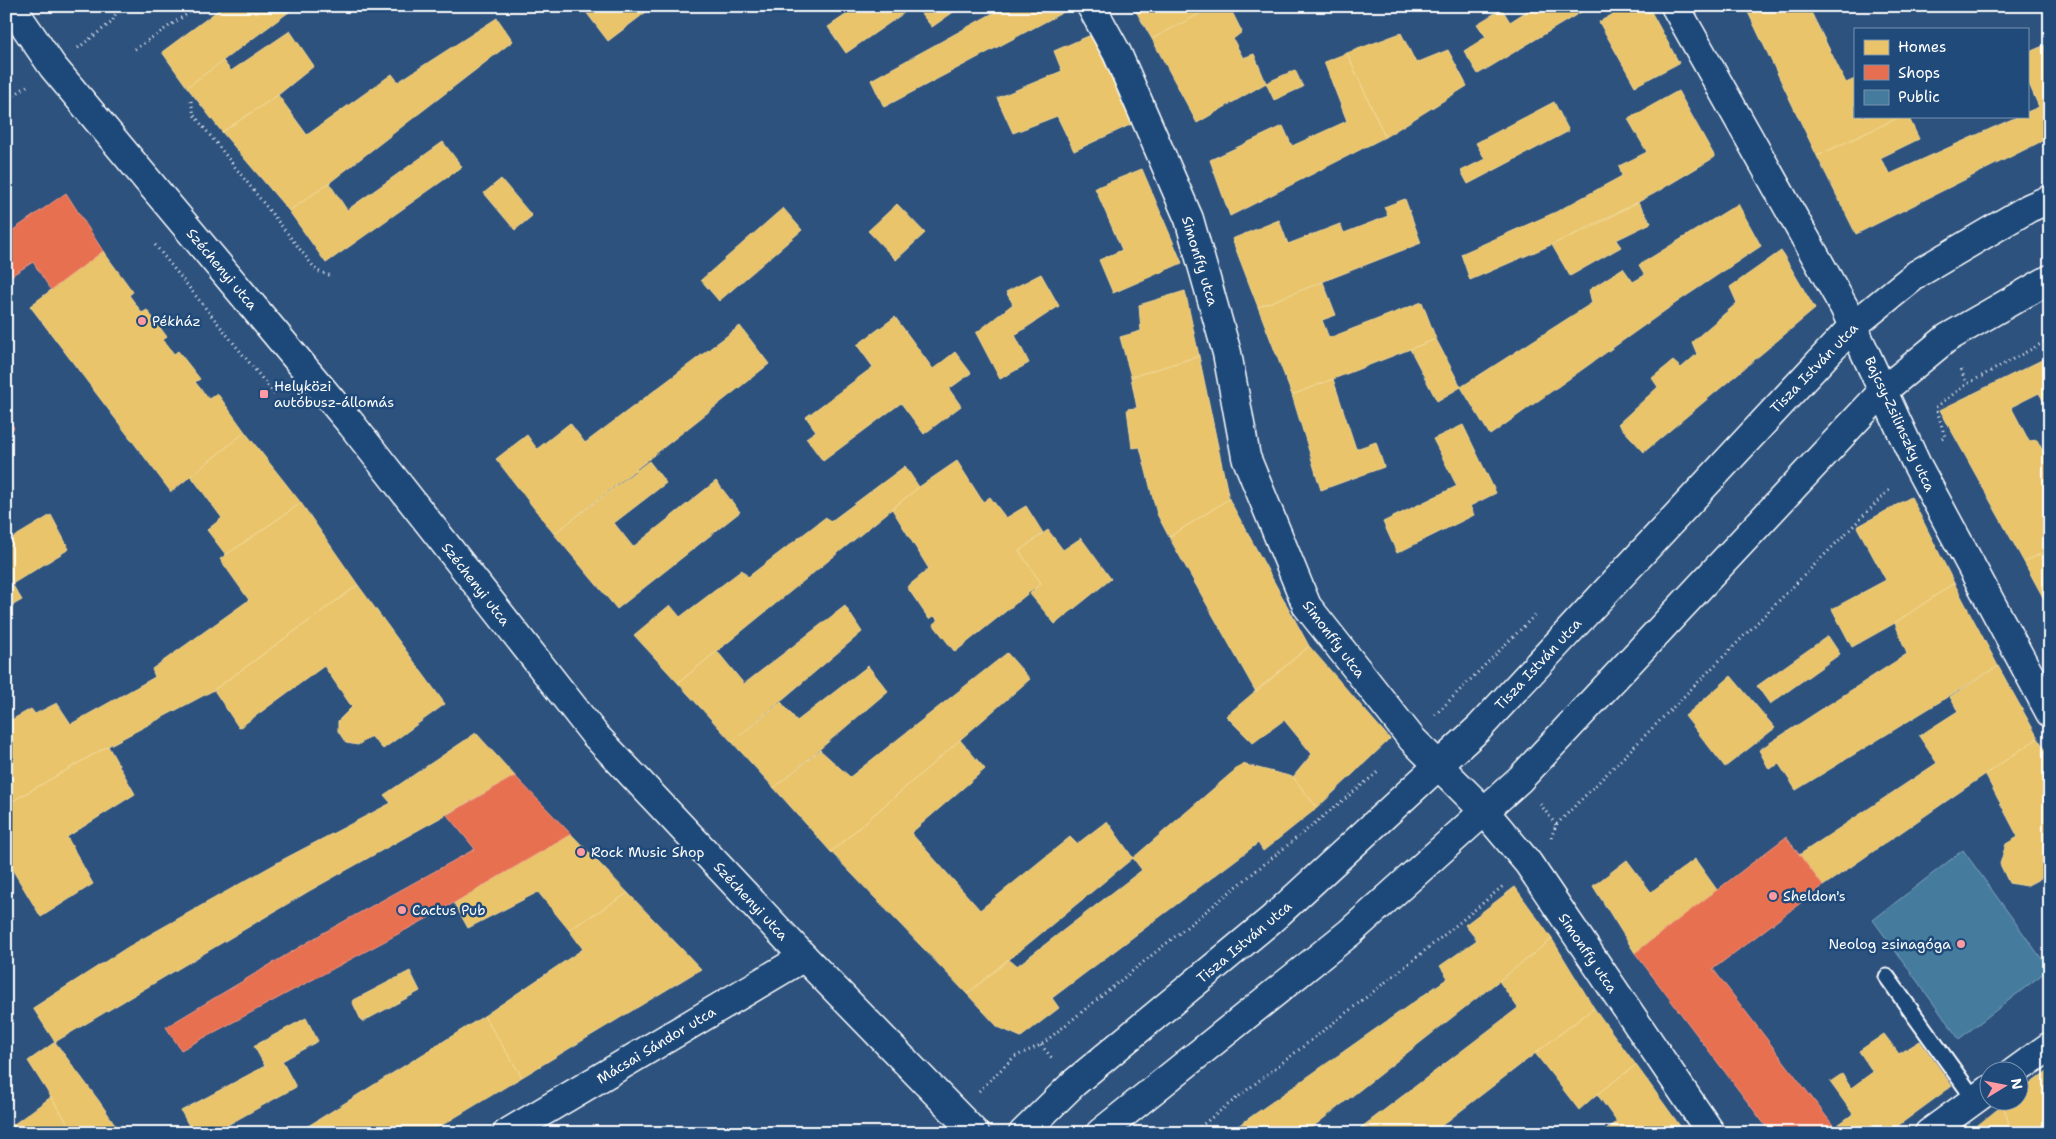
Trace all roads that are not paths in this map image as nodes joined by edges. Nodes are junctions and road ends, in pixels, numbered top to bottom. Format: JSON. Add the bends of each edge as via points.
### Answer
{"nodes":[{"id":1,"x":11,"y":6,"type":"edge"},
{"id":2,"x":1091,"y":6,"type":"edge"},
{"id":3,"x":1675,"y":6,"type":"edge"},
{"id":4,"x":2050,"y":199,"type":"edge"},
{"id":5,"x":2050,"y":279,"type":"edge"},
{"id":6,"x":1853,"y":326,"type":"junction"},
{"id":7,"x":1884,"y":390,"type":"junction"},
{"id":8,"x":2050,"y":713,"type":"edge"},
{"id":9,"x":1440,"y":766,"type":"junction"},
{"id":10,"x":1485,"y":812,"type":"junction"},
{"id":11,"x":804,"y":957,"type":"junction"},
{"id":12,"x":1887,"y":977,"type":"dead end"},
{"id":13,"x":2050,"y":1046,"type":"edge"},
{"id":14,"x":2028,"y":1062,"type":"edge"},
{"id":15,"x":1978,"y":1090,"type":"edge"},
{"id":16,"x":1978,"y":1098,"type":"edge"},
{"id":17,"x":507,"y":1133,"type":"edge"},
{"id":18,"x":975,"y":1133,"type":"edge"},
{"id":19,"x":1023,"y":1133,"type":"edge"},
{"id":20,"x":1100,"y":1133,"type":"edge"},
{"id":21,"x":1712,"y":1133,"type":"edge"},
{"id":22,"x":1930,"y":1133,"type":"edge"}],
"edges":[{"from":1,"to":11,"type":"street","name":"Széchenyi utca","via":[[53,67],[352,425],[595,735]]},
{"from":2,"to":9,"type":"street","name":"Simonffy utca","via":[[1117,53],[1188,219],[1227,353],[1246,457],[1307,606],[1412,738]]},
{"from":3,"to":6,"type":"street","name":"Bajcsy-Zsilinszky utca"},
{"from":4,"to":6,"type":"street","name":"Tisza István utca","via":[[1917,274]]},
{"from":5,"to":7,"type":"street","via":[[1947,338]]},
{"from":6,"to":7,"type":"street","name":"Bajcsy-Zsilinszky utca"},
{"from":6,"to":9,"type":"street","name":"Tisza István utca"},
{"from":7,"to":8,"type":"street","name":"Bajcsy-Zsilinszky utca","via":[[1916,463]]},
{"from":7,"to":10,"type":"street","via":[[1520,779]]},
{"from":9,"to":10,"type":"street","name":"Simonffy utca"},
{"from":9,"to":19,"type":"street","name":"Tisza István utca","via":[[1272,919],[1074,1083]]},
{"from":10,"to":20,"type":"street","via":[[1349,933]]},
{"from":10,"to":21,"type":"street","name":"Simonffy utca","via":[[1528,863]]},
{"from":11,"to":17,"type":"street","name":"Mácsai Sándor utca"},
{"from":11,"to":18,"type":"street","name":"Széchenyi utca"},
{"from":12,"to":15,"type":"lane"},
{"from":13,"to":14,"type":"street"},
{"from":16,"to":22,"type":"street"}]}
